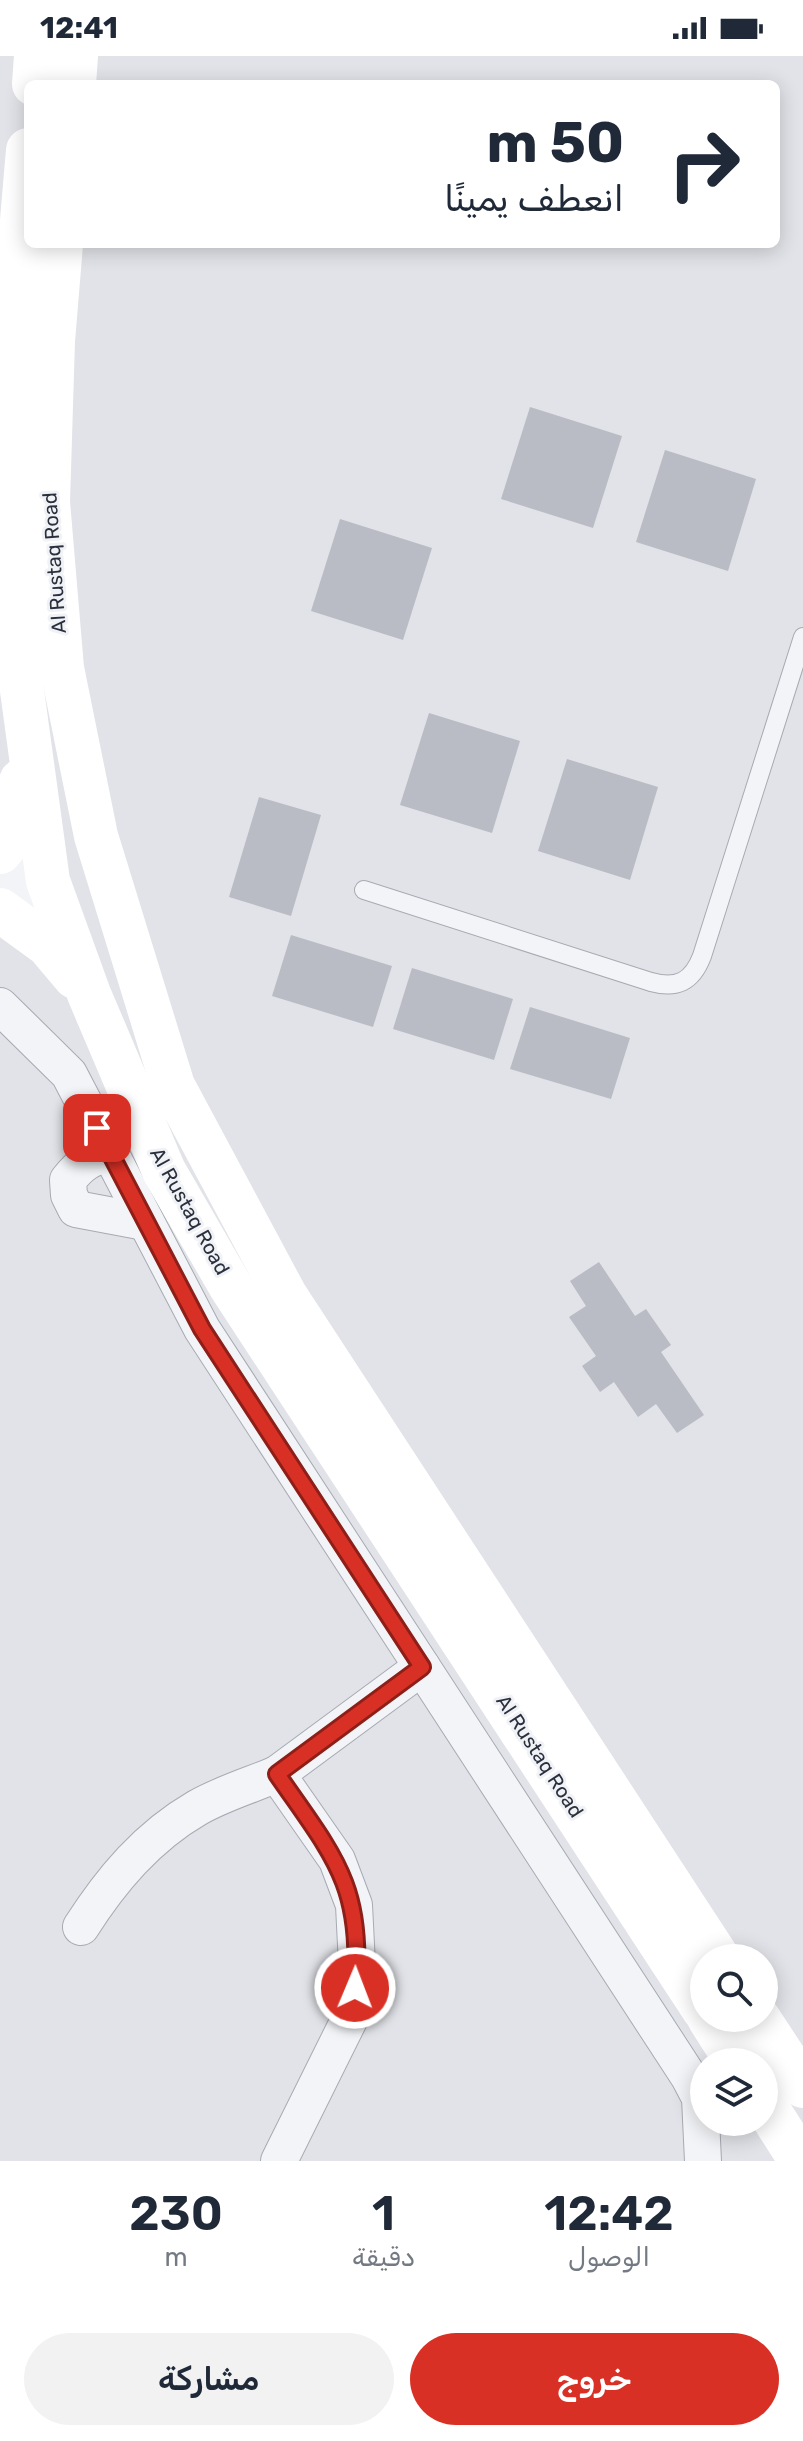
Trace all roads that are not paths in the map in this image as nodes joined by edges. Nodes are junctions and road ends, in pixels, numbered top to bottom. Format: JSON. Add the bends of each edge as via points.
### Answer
{"nodes":[{"id":1,"x":36,"y":56,"type":"edge"},
{"id":2,"x":76,"y":56,"type":"edge"},
{"id":3,"x":34,"y":80,"type":"edge"},
{"id":4,"x":74,"y":80,"type":"edge"},
{"id":5,"x":24,"y":190,"type":"edge"},
{"id":6,"x":61,"y":248,"type":"edge"},
{"id":7,"x":4,"y":392,"type":"edge"},
{"id":8,"x":8,"y":583,"type":"edge"},
{"id":9,"x":803,"y":637,"type":"edge"},
{"id":10,"x":21,"y":683,"type":"junction"},
{"id":11,"x":96,"y":836,"type":"junction"},
{"id":12,"x":0,"y":852,"type":"edge"},
{"id":13,"x":0,"y":873,"type":"edge"},
{"id":14,"x":48,"y":881,"type":"junction"},
{"id":15,"x":364,"y":890,"type":"dead end"},
{"id":16,"x":0,"y":908,"type":"edge"},
{"id":17,"x":89,"y":994,"type":"junction"},
{"id":18,"x":6,"y":1022,"type":"edge"},
{"id":19,"x":173,"y":1086,"type":"junction"},
{"id":20,"x":109,"y":1154,"type":"junction"},
{"id":21,"x":145,"y":1222,"type":"junction"},
{"id":22,"x":422,"y":1667,"type":"junction"},
{"id":23,"x":277,"y":1774,"type":"junction"},
{"id":24,"x":81,"y":1927,"type":"dead end"},
{"id":25,"x":709,"y":1944,"type":"edge"},
{"id":26,"x":690,"y":1989,"type":"edge"},
{"id":27,"x":767,"y":2032,"type":"edge"},
{"id":28,"x":803,"y":2086,"type":"edge"},
{"id":29,"x":279,"y":2161,"type":"edge"},
{"id":30,"x":703,"y":2161,"type":"edge"}],
"edges":[{"from":1,"to":3,"type":"main road"},
{"from":2,"to":4,"type":"main road"},
{"from":5,"to":7,"type":"main road","name":"Al Rustaq Road"},
{"from":6,"to":11,"type":"main road","name":"Al Rustaq Road","via":[[48,502],[62,668]]},
{"from":7,"to":8,"type":"main road","name":"Al Rustaq Road"},
{"from":8,"to":10,"type":"main road","name":"Al Rustaq Road"},
{"from":9,"to":15,"type":"lane","via":[[702,956],[684,983],[659,984]]},
{"from":10,"to":12,"type":"main road","via":[[22,818]]},
{"from":10,"to":14,"type":"main road","name":"Al Rustaq Road"},
{"from":11,"to":14,"type":"main road"},
{"from":11,"to":19,"type":"main road","name":"Al Rustaq Road"},
{"from":13,"to":14,"type":"street"},
{"from":14,"to":16,"type":"street","via":[[39,895]]},
{"from":14,"to":17,"type":"main road","name":"Al Rustaq Road"},
{"from":14,"to":19,"type":"main road","via":[[85,903],[97,920],[144,1035]]},
{"from":16,"to":17,"type":"main road","via":[[48,945]]},
{"from":17,"to":26,"type":"main road","name":"Al Rustaq Road","via":[[164,1171],[231,1287]]},
{"from":18,"to":20,"type":"street","via":[[69,1074]]},
{"from":19,"to":25,"type":"main road","name":"Al Rustaq Road","via":[[285,1295]]},
{"from":20,"to":21,"type":"street"},
{"from":20,"to":21,"type":"street","via":[[80,1166],[68,1180],[76,1209]]},
{"from":21,"to":22,"type":"street","via":[[202,1329]]},
{"from":22,"to":23,"type":"street"},
{"from":22,"to":30,"type":"street","via":[[689,2077],[700,2098]]},
{"from":23,"to":24,"type":"street","via":[[197,1808],[157,1836],[110,1881]]},
{"from":23,"to":29,"type":"street","via":[[337,1860],[354,1905],[357,1965],[353,2012]]},
{"from":27,"to":28,"type":"main road"}]}
